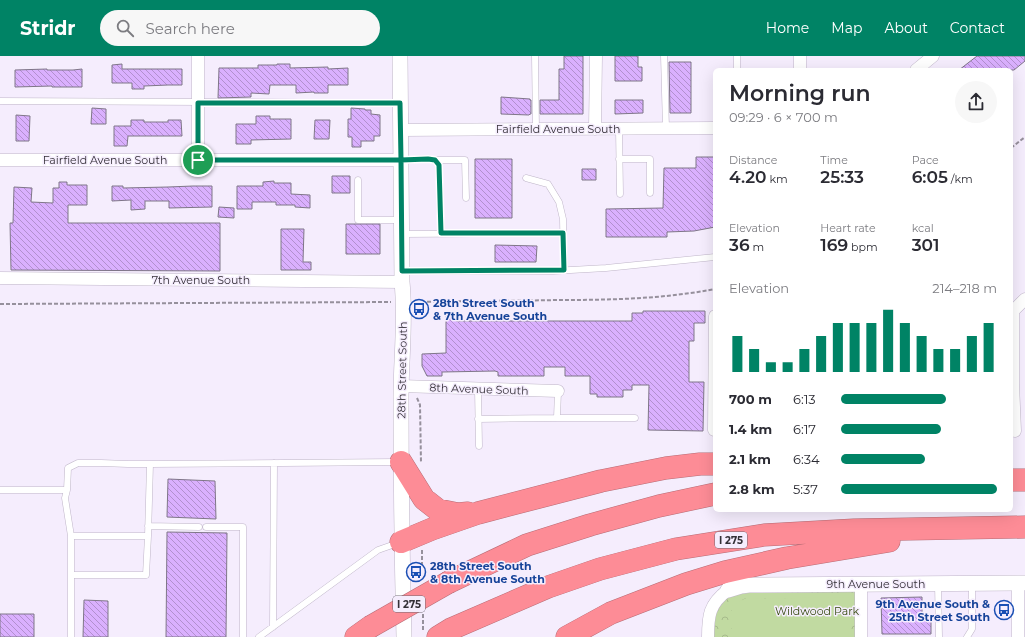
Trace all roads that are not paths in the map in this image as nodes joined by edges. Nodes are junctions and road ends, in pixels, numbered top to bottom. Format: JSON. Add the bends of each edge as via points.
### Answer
{"nodes":[{"id":1,"x":198,"y":56,"type":"edge"},
{"id":2,"x":400,"y":56,"type":"edge"},
{"id":3,"x":535,"y":56,"type":"edge"},
{"id":4,"x":596,"y":56,"type":"edge"},
{"id":5,"x":664,"y":56,"type":"edge"},
{"id":6,"x":737,"y":56,"type":"edge"},
{"id":7,"x":800,"y":56,"type":"edge"},
{"id":8,"x":933,"y":56,"type":"edge"},
{"id":9,"x":737,"y":68,"type":"edge"},
{"id":10,"x":800,"y":68,"type":"edge"},
{"id":11,"x":918,"y":68,"type":"edge"},
{"id":12,"x":0,"y":101,"type":"edge"},
{"id":13,"x":198,"y":103,"type":"junction"},
{"id":14,"x":400,"y":103,"type":"junction"},
{"id":15,"x":666,"y":128,"type":"junction"},
{"id":16,"x":713,"y":128,"type":"edge"},
{"id":17,"x":536,"y":129,"type":"junction"},
{"id":18,"x":595,"y":129,"type":"junction"},
{"id":19,"x":619,"y":129,"type":"junction"},
{"id":20,"x":401,"y":130,"type":"junction"},
{"id":21,"x":619,"y":159,"type":"junction"},
{"id":22,"x":0,"y":160,"type":"edge"},
{"id":23,"x":198,"y":160,"type":"junction"},
{"id":24,"x":401,"y":160,"type":"junction"},
{"id":25,"x":435,"y":160,"type":"junction"},
{"id":26,"x":526,"y":178,"type":"dead end"},
{"id":27,"x":358,"y":180,"type":"dead end"},
{"id":28,"x":650,"y":193,"type":"dead end"},
{"id":29,"x":620,"y":194,"type":"dead end"},
{"id":30,"x":466,"y":198,"type":"dead end"},
{"id":31,"x":402,"y":227,"type":"junction"},
{"id":32,"x":441,"y":233,"type":"junction"},
{"id":33,"x":563,"y":233,"type":"junction"},
{"id":34,"x":713,"y":257,"type":"edge"},
{"id":35,"x":564,"y":270,"type":"junction"},
{"id":36,"x":402,"y":276,"type":"junction"},
{"id":37,"x":0,"y":278,"type":"edge"},
{"id":38,"x":1025,"y":299,"type":"edge"},
{"id":39,"x":1013,"y":311,"type":"edge"},
{"id":40,"x":1013,"y":330,"type":"edge"},
{"id":41,"x":1016,"y":384,"type":"edge"},
{"id":42,"x":401,"y":386,"type":"junction"},
{"id":43,"x":478,"y":389,"type":"junction"},
{"id":44,"x":558,"y":391,"type":"joint"},
{"id":45,"x":557,"y":418,"type":"junction"},
{"id":46,"x":635,"y":418,"type":"dead end"},
{"id":47,"x":478,"y":419,"type":"junction"},
{"id":48,"x":1015,"y":431,"type":"dead end"},
{"id":49,"x":479,"y":446,"type":"dead end"},
{"id":50,"x":401,"y":462,"type":"junction"},
{"id":51,"x":274,"y":463,"type":"junction"},
{"id":52,"x":150,"y":464,"type":"junction"},
{"id":53,"x":713,"y":464,"type":"edge"},
{"id":54,"x":0,"y":490,"type":"edge"},
{"id":55,"x":67,"y":490,"type":"junction"},
{"id":56,"x":713,"y":494,"type":"edge"},
{"id":57,"x":478,"y":513,"type":"junction"},
{"id":58,"x":148,"y":526,"type":"junction"},
{"id":59,"x":199,"y":527,"type":"dead end"},
{"id":60,"x":206,"y":527,"type":"dead end"},
{"id":61,"x":977,"y":527,"type":"junction"},
{"id":62,"x":1025,"y":527,"type":"edge"},
{"id":63,"x":71,"y":536,"type":"junction"},
{"id":64,"x":148,"y":536,"type":"junction"},
{"id":65,"x":401,"y":542,"type":"junction"},
{"id":66,"x":71,"y":575,"type":"junction"},
{"id":67,"x":938,"y":583,"type":"junction"},
{"id":68,"x":972,"y":583,"type":"junction"},
{"id":69,"x":1022,"y":583,"type":"edge"},
{"id":70,"x":861,"y":584,"type":"junction"},
{"id":71,"x":728,"y":590,"type":"joint"},
{"id":72,"x":273,"y":627,"type":"junction"},
{"id":73,"x":363,"y":632,"type":"edge"},
{"id":74,"x":445,"y":633,"type":"edge"},
{"id":75,"x":71,"y":637,"type":"edge"},
{"id":76,"x":243,"y":637,"type":"edge"},
{"id":77,"x":259,"y":637,"type":"edge"},
{"id":78,"x":404,"y":637,"type":"edge"},
{"id":79,"x":567,"y":637,"type":"edge"},
{"id":80,"x":708,"y":637,"type":"edge"},
{"id":81,"x":862,"y":637,"type":"edge"},
{"id":82,"x":939,"y":637,"type":"edge"},
{"id":83,"x":967,"y":637,"type":"edge"},
{"id":84,"x":1018,"y":637,"type":"edge"}],
"edges":[{"from":1,"to":13,"type":"street"},
{"from":2,"to":14,"type":"street","name":"28th Street South"},
{"from":3,"to":17,"type":"lane"},
{"from":4,"to":18,"type":"street"},
{"from":5,"to":15,"type":"lane"},
{"from":6,"to":9,"type":"lane"},
{"from":7,"to":10,"type":"street"},
{"from":8,"to":11,"type":"street"},
{"from":12,"to":13,"type":"lane"},
{"from":13,"to":14,"type":"lane"},
{"from":13,"to":23,"type":"street"},
{"from":14,"to":20,"type":"street","name":"28th Street South"},
{"from":15,"to":16,"type":"street","name":"Fairfield Avenue South"},
{"from":15,"to":19,"type":"street","name":"Fairfield Avenue South"},
{"from":17,"to":18,"type":"street","name":"Fairfield Avenue South"},
{"from":17,"to":20,"type":"street","name":"Fairfield Avenue South"},
{"from":18,"to":19,"type":"street","name":"Fairfield Avenue South"},
{"from":19,"to":21,"type":"lane"},
{"from":20,"to":24,"type":"street","name":"28th Street South"},
{"from":21,"to":28,"type":"lane","via":[[650,159]]},
{"from":21,"to":29,"type":"lane"},
{"from":22,"to":23,"type":"street","name":"Fairfield Avenue South"},
{"from":23,"to":24,"type":"street","name":"Fairfield Avenue South"},
{"from":24,"to":25,"type":"lane"},
{"from":24,"to":31,"type":"street","name":"28th Street South"},
{"from":25,"to":30,"type":"lane","via":[[465,160]]},
{"from":25,"to":32,"type":"lane","via":[[439,165]]},
{"from":26,"to":33,"type":"lane","via":[[548,184],[559,202]]},
{"from":27,"to":31,"type":"lane","via":[[358,220]]},
{"from":31,"to":32,"type":"lane"},
{"from":31,"to":36,"type":"street","name":"28th Street South"},
{"from":32,"to":33,"type":"lane"},
{"from":33,"to":35,"type":"lane"},
{"from":34,"to":35,"type":"lane"},
{"from":35,"to":36,"type":"lane"},
{"from":36,"to":37,"type":"street","name":"7th Avenue South"},
{"from":36,"to":42,"type":"street","name":"28th Street South","via":[[404,302]]},
{"from":38,"to":39,"type":"street"},
{"from":40,"to":41,"type":"street"},
{"from":41,"to":48,"type":"street"},
{"from":42,"to":43,"type":"street","name":"8th Avenue South"},
{"from":42,"to":50,"type":"street","name":"28th Street South"},
{"from":43,"to":44,"type":"street","name":"8th Avenue South"},
{"from":43,"to":47,"type":"lane"},
{"from":44,"to":45,"type":"lane"},
{"from":45,"to":46,"type":"lane"},
{"from":45,"to":47,"type":"lane"},
{"from":47,"to":49,"type":"lane"},
{"from":50,"to":51,"type":"lane"},
{"from":50,"to":57,"type":"highway","via":[[424,499],[438,510],[458,514]]},
{"from":50,"to":65,"type":"street","name":"28th Street South"},
{"from":51,"to":52,"type":"lane"},
{"from":51,"to":72,"type":"lane"},
{"from":52,"to":55,"type":"lane","via":[[78,463],[68,468]]},
{"from":52,"to":58,"type":"lane"},
{"from":53,"to":57,"type":"highway","via":[[666,468],[601,480]]},
{"from":54,"to":55,"type":"lane"},
{"from":55,"to":63,"type":"lane","via":[[65,498]]},
{"from":56,"to":73,"type":"highway","number":"I 275","bridge":true,"via":[[659,506],[527,545],[449,582]]},
{"from":57,"to":65,"type":"highway"},
{"from":58,"to":59,"type":"lane"},
{"from":58,"to":64,"type":"lane"},
{"from":60,"to":76,"type":"lane","via":[[243,527]]},
{"from":61,"to":62,"type":"highway","number":"I 275"},
{"from":61,"to":74,"type":"highway","number":"I 275","via":[[764,535],[676,549],[600,569],[548,587]]},
{"from":61,"to":79,"type":"highway","via":[[830,550],[725,572],[611,613]]},
{"from":63,"to":64,"type":"lane"},
{"from":63,"to":66,"type":"lane"},
{"from":64,"to":66,"type":"lane","via":[[146,575]]},
{"from":65,"to":72,"type":"lane","via":[[378,550]]},
{"from":65,"to":78,"type":"street","name":"28th Street South"},
{"from":66,"to":75,"type":"lane"},
{"from":67,"to":68,"type":"street","name":"9th Avenue South"},
{"from":67,"to":70,"type":"street","name":"9th Avenue South"},
{"from":67,"to":82,"type":"lane"},
{"from":68,"to":69,"type":"street","name":"9th Avenue South"},
{"from":68,"to":83,"type":"lane","via":[[972,629]]},
{"from":69,"to":84,"type":"street"},
{"from":70,"to":71,"type":"street","name":"9th Avenue South","via":[[749,585]]},
{"from":70,"to":81,"type":"street"},
{"from":71,"to":80,"type":"street","via":[[718,599],[711,611]]},
{"from":72,"to":77,"type":"lane"}]}
